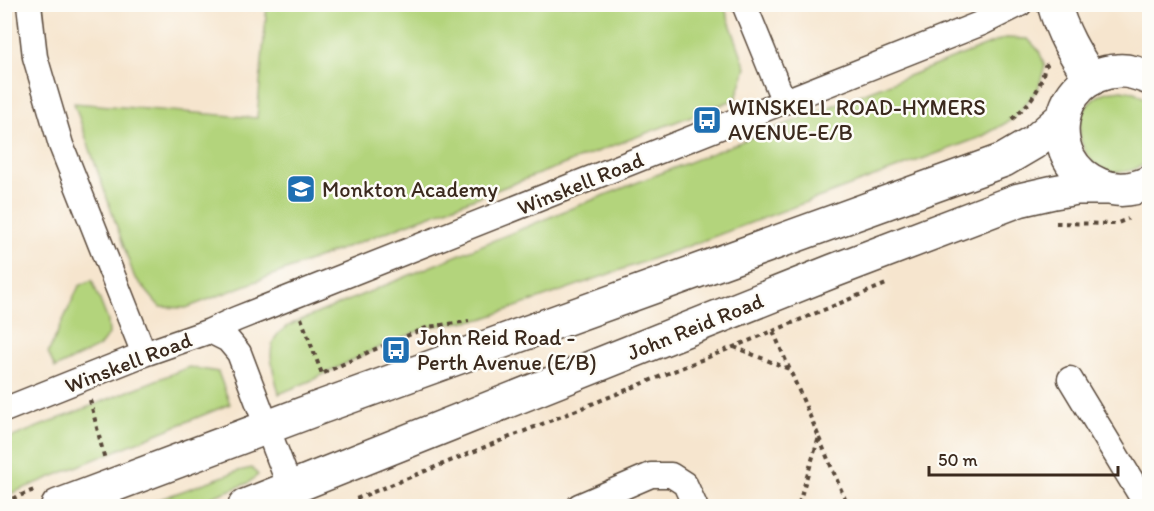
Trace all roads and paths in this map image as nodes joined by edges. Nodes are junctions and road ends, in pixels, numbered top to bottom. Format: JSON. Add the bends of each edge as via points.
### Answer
{"nodes":[{"id":1,"x":29,"y":4,"type":"edge"},
{"id":2,"x":744,"y":4,"type":"edge"},
{"id":3,"x":1020,"y":4,"type":"edge"},
{"id":4,"x":1054,"y":4,"type":"edge"},
{"id":5,"x":1144,"y":72,"type":"edge"},
{"id":6,"x":1091,"y":79,"type":"junction"},
{"id":7,"x":784,"y":102,"type":"junction"},
{"id":8,"x":1063,"y":117,"type":"junction"},
{"id":9,"x":1149,"y":185,"type":"edge"},
{"id":10,"x":1107,"y":188,"type":"junction"},
{"id":11,"x":1132,"y":218,"type":"dead end"},
{"id":12,"x":1055,"y":223,"type":"dead end"},
{"id":13,"x":890,"y":283,"type":"dead end"},
{"id":14,"x":293,"y":298,"type":"junction"},
{"id":15,"x":210,"y":331,"type":"junction"},
{"id":16,"x":773,"y":331,"type":"junction"},
{"id":17,"x":734,"y":346,"type":"junction"},
{"id":18,"x":144,"y":354,"type":"junction"},
{"id":19,"x":789,"y":369,"type":"junction"},
{"id":20,"x":322,"y":374,"type":"dead end"},
{"id":21,"x":84,"y":378,"type":"junction"},
{"id":22,"x":1070,"y":379,"type":"dead end"},
{"id":23,"x":4,"y":410,"type":"edge"},
{"id":24,"x":267,"y":427,"type":"junction"},
{"id":25,"x":819,"y":437,"type":"junction"},
{"id":26,"x":105,"y":461,"type":"dead end"},
{"id":27,"x":294,"y":498,"type":"edge"},
{"id":28,"x":58,"y":507,"type":"edge"},
{"id":29,"x":245,"y":507,"type":"edge"},
{"id":30,"x":351,"y":507,"type":"edge"},
{"id":31,"x":579,"y":507,"type":"edge"},
{"id":32,"x":695,"y":507,"type":"edge"},
{"id":33,"x":798,"y":507,"type":"edge"},
{"id":34,"x":848,"y":507,"type":"edge"},
{"id":35,"x":1146,"y":507,"type":"edge"}],
"edges":[{"from":1,"to":18,"type":"street","via":[[35,57],[61,145]]},
{"from":2,"to":7,"type":"street"},
{"from":3,"to":7,"type":"street","name":"Winskell Road"},
{"from":4,"to":6,"type":"main road","via":[[1059,23]]},
{"from":5,"to":6,"type":"main road","via":[[1119,71]]},
{"from":6,"to":8,"type":"main road","via":[[1078,89]]},
{"from":7,"to":14,"type":"street","name":"Winskell Road"},
{"from":8,"to":10,"type":"main road","via":[[1066,153],[1090,181]]},
{"from":8,"to":24,"type":"main road","via":[[1004,160]]},
{"from":9,"to":10,"type":"main road","name":"John Reid Road"},
{"from":10,"to":27,"type":"main road","name":"John Reid Road","via":[[1077,188],[1018,200],[833,271]]},
{"from":11,"to":12,"type":"path","via":[[1115,224]]},
{"from":13,"to":16,"type":"path"},
{"from":14,"to":15,"type":"street","name":"Winskell Road"},
{"from":14,"to":20,"type":"path"},
{"from":15,"to":18,"type":"street","name":"Winskell Road"},
{"from":15,"to":24,"type":"street","via":[[228,340],[239,353]]},
{"from":16,"to":17,"type":"path"},
{"from":16,"to":19,"type":"path"},
{"from":17,"to":19,"type":"path"},
{"from":17,"to":30,"type":"path","via":[[356,499]]},
{"from":18,"to":21,"type":"street","name":"Winskell Road"},
{"from":19,"to":25,"type":"path"},
{"from":21,"to":23,"type":"street","name":"Winskell Road"},
{"from":21,"to":26,"type":"path"},
{"from":22,"to":35,"type":"street"},
{"from":24,"to":27,"type":"street"},
{"from":24,"to":28,"type":"main road"},
{"from":25,"to":33,"type":"path"},
{"from":25,"to":34,"type":"path"},
{"from":27,"to":29,"type":"main road","name":"John Reid Road"},
{"from":31,"to":32,"type":"street","via":[[651,475],[671,475],[685,484]]}]}
